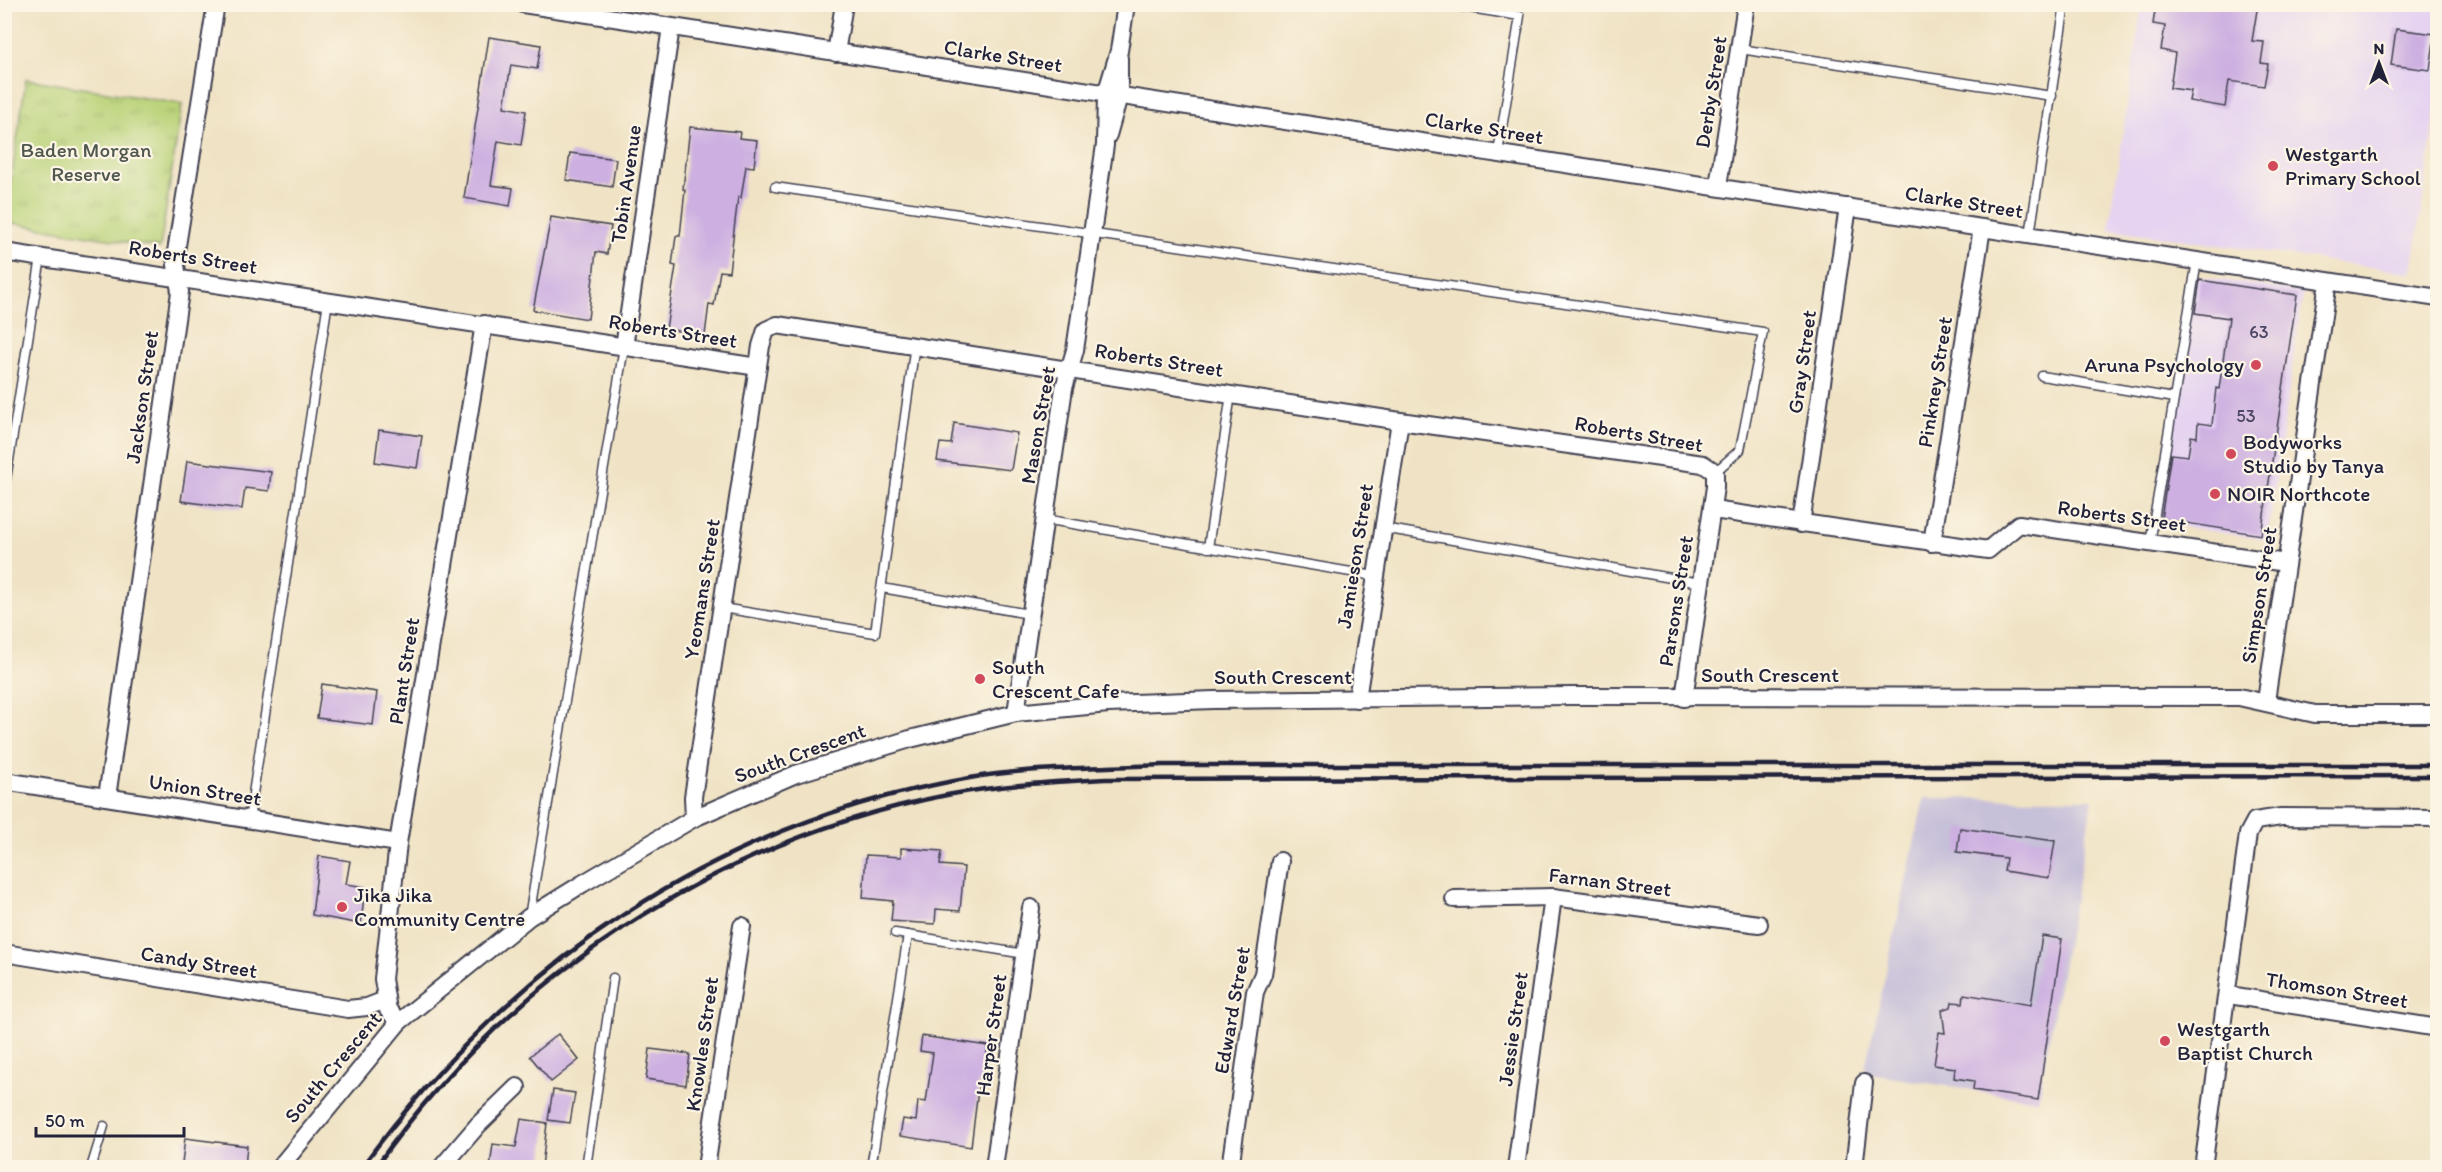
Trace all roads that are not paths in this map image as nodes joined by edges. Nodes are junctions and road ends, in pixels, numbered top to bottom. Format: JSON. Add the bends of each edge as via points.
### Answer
{"nodes":[{"id":1,"x":216,"y":4,"type":"edge"},
{"id":2,"x":523,"y":4,"type":"edge"},
{"id":3,"x":844,"y":4,"type":"edge"},
{"id":4,"x":1126,"y":4,"type":"edge"},
{"id":5,"x":1445,"y":4,"type":"edge"},
{"id":6,"x":1746,"y":4,"type":"edge"},
{"id":7,"x":2065,"y":4,"type":"edge"},
{"id":8,"x":558,"y":7,"type":"edge"},
{"id":9,"x":671,"y":27,"type":"junction"},
{"id":10,"x":1740,"y":50,"type":"junction"},
{"id":11,"x":836,"y":53,"type":"junction"},
{"id":12,"x":1113,"y":95,"type":"junction"},
{"id":13,"x":2052,"y":96,"type":"junction"},
{"id":14,"x":1498,"y":153,"type":"junction"},
{"id":15,"x":1718,"y":186,"type":"junction"},
{"id":16,"x":775,"y":187,"type":"dead end"},
{"id":17,"x":1848,"y":207,"type":"junction"},
{"id":18,"x":1982,"y":228,"type":"junction"},
{"id":19,"x":1091,"y":234,"type":"junction"},
{"id":20,"x":2030,"y":235,"type":"junction"},
{"id":21,"x":4,"y":252,"type":"edge"},
{"id":22,"x":41,"y":258,"type":"junction"},
{"id":23,"x":2197,"y":261,"type":"junction"},
{"id":24,"x":178,"y":277,"type":"junction"},
{"id":25,"x":2328,"y":282,"type":"junction"},
{"id":26,"x":2438,"y":298,"type":"edge"},
{"id":27,"x":328,"y":301,"type":"junction"},
{"id":28,"x":484,"y":324,"type":"junction"},
{"id":29,"x":915,"y":344,"type":"junction"},
{"id":30,"x":624,"y":347,"type":"junction"},
{"id":31,"x":758,"y":367,"type":"junction"},
{"id":32,"x":1070,"y":370,"type":"junction"},
{"id":33,"x":2042,"y":376,"type":"dead end"},
{"id":34,"x":1231,"y":394,"type":"junction"},
{"id":35,"x":2174,"y":398,"type":"junction"},
{"id":36,"x":1400,"y":421,"type":"junction"},
{"id":37,"x":1715,"y":472,"type":"junction"},
{"id":38,"x":4,"y":492,"type":"edge"},
{"id":39,"x":1713,"y":510,"type":"junction"},
{"id":40,"x":1044,"y":519,"type":"junction"},
{"id":41,"x":1801,"y":524,"type":"junction"},
{"id":42,"x":1382,"y":528,"type":"junction"},
{"id":43,"x":1932,"y":543,"type":"junction"},
{"id":44,"x":2150,"y":543,"type":"junction"},
{"id":45,"x":1208,"y":548,"type":"junction"},
{"id":46,"x":2286,"y":563,"type":"junction"},
{"id":47,"x":1374,"y":576,"type":"junction"},
{"id":48,"x":1700,"y":583,"type":"junction"},
{"id":49,"x":882,"y":588,"type":"junction"},
{"id":50,"x":722,"y":608,"type":"junction"},
{"id":51,"x":1029,"y":614,"type":"junction"},
{"id":52,"x":1684,"y":698,"type":"junction"},
{"id":53,"x":1357,"y":699,"type":"junction"},
{"id":54,"x":2266,"y":701,"type":"junction"},
{"id":55,"x":1017,"y":713,"type":"junction"},
{"id":56,"x":2438,"y":714,"type":"edge"},
{"id":57,"x":4,"y":781,"type":"edge"},
{"id":58,"x":107,"y":797,"type":"junction"},
{"id":59,"x":694,"y":818,"type":"junction"},
{"id":60,"x":2438,"y":818,"type":"edge"},
{"id":61,"x":249,"y":820,"type":"junction"},
{"id":62,"x":398,"y":843,"type":"junction"},
{"id":63,"x":1280,"y":861,"type":"dead end"},
{"id":64,"x":1554,"y":897,"type":"junction"},
{"id":65,"x":1454,"y":899,"type":"dead end"},
{"id":66,"x":1031,"y":908,"type":"dead end"},
{"id":67,"x":529,"y":917,"type":"junction"},
{"id":68,"x":1759,"y":924,"type":"dead end"},
{"id":69,"x":742,"y":926,"type":"dead end"},
{"id":70,"x":895,"y":933,"type":"dead end"},
{"id":71,"x":908,"y":935,"type":"junction"},
{"id":72,"x":4,"y":953,"type":"edge"},
{"id":73,"x":1025,"y":954,"type":"junction"},
{"id":74,"x":613,"y":978,"type":"dead end"},
{"id":75,"x":2229,"y":995,"type":"junction"},
{"id":76,"x":385,"y":1000,"type":"junction"},
{"id":77,"x":399,"y":1022,"type":"junction"},
{"id":78,"x":2438,"y":1028,"type":"edge"},
{"id":79,"x":1864,"y":1083,"type":"dead end"},
{"id":80,"x":517,"y":1087,"type":"dead end"},
{"id":81,"x":104,"y":1126,"type":"dead end"},
{"id":82,"x":91,"y":1167,"type":"edge"},
{"id":83,"x":279,"y":1167,"type":"edge"},
{"id":84,"x":441,"y":1167,"type":"edge"},
{"id":85,"x":586,"y":1167,"type":"edge"},
{"id":86,"x":706,"y":1167,"type":"edge"},
{"id":87,"x":872,"y":1167,"type":"edge"},
{"id":88,"x":994,"y":1167,"type":"edge"},
{"id":89,"x":1230,"y":1167,"type":"edge"},
{"id":90,"x":1516,"y":1167,"type":"edge"},
{"id":91,"x":1854,"y":1167,"type":"edge"},
{"id":92,"x":2204,"y":1167,"type":"edge"}],
"edges":[{"from":1,"to":24,"type":"street","name":"Jackson Street","via":[[175,258]]},
{"from":2,"to":8,"type":"street","name":"Clarke Street"},
{"from":3,"to":11,"type":"street"},
{"from":4,"to":12,"type":"street","name":"Mason Street"},
{"from":5,"to":14,"type":"lane","via":[[1520,16]]},
{"from":6,"to":10,"type":"street","name":"Derby Street"},
{"from":7,"to":13,"type":"lane"},
{"from":8,"to":9,"type":"street","name":"Clarke Street"},
{"from":9,"to":11,"type":"street","name":"Clarke Street"},
{"from":9,"to":30,"type":"street","name":"Tobin Avenue"},
{"from":10,"to":13,"type":"lane"},
{"from":10,"to":15,"type":"street","name":"Derby Street"},
{"from":11,"to":12,"type":"street","name":"Clarke Street"},
{"from":12,"to":14,"type":"street","name":"Clarke Street"},
{"from":12,"to":19,"type":"street","name":"Mason Street","via":[[1117,112],[1105,145]]},
{"from":13,"to":20,"type":"lane"},
{"from":14,"to":15,"type":"street","name":"Clarke Street"},
{"from":15,"to":17,"type":"street","name":"Clarke Street"},
{"from":16,"to":19,"type":"lane"},
{"from":17,"to":18,"type":"street","name":"Clarke Street"},
{"from":17,"to":41,"type":"street","name":"Gray Street"},
{"from":18,"to":20,"type":"street","name":"Clarke Street"},
{"from":18,"to":43,"type":"street","name":"Pinkney Street"},
{"from":19,"to":32,"type":"street","name":"Mason Street"},
{"from":19,"to":37,"type":"lane","via":[[1763,332],[1740,450]]},
{"from":20,"to":23,"type":"street","name":"Clarke Street"},
{"from":21,"to":22,"type":"street","name":"Roberts Street"},
{"from":22,"to":24,"type":"street","name":"Roberts Street"},
{"from":22,"to":38,"type":"lane"},
{"from":23,"to":25,"type":"street","name":"Clarke Street"},
{"from":23,"to":35,"type":"lane"},
{"from":24,"to":27,"type":"street","name":"Roberts Street"},
{"from":24,"to":58,"type":"street","name":"Jackson Street","via":[[180,292]]},
{"from":25,"to":26,"type":"street","name":"Clarke Street"},
{"from":25,"to":46,"type":"street","name":"Simpson Street"},
{"from":27,"to":28,"type":"street","name":"Roberts Street"},
{"from":27,"to":61,"type":"lane"},
{"from":28,"to":30,"type":"street","name":"Roberts Street"},
{"from":28,"to":62,"type":"street","name":"Plant Street"},
{"from":29,"to":31,"type":"street","name":"Roberts Street","via":[[777,325],[766,330]]},
{"from":29,"to":32,"type":"street","name":"Roberts Street"},
{"from":29,"to":49,"type":"lane"},
{"from":30,"to":31,"type":"street","name":"Roberts Street"},
{"from":30,"to":67,"type":"lane"},
{"from":31,"to":50,"type":"street","name":"Yeomans Street"},
{"from":32,"to":34,"type":"street","name":"Roberts Street"},
{"from":32,"to":40,"type":"street","name":"Mason Street"},
{"from":33,"to":35,"type":"lane"},
{"from":34,"to":36,"type":"street","name":"Roberts Street"},
{"from":34,"to":45,"type":"lane"},
{"from":35,"to":44,"type":"lane"},
{"from":36,"to":37,"type":"street","name":"Roberts Street","via":[[1703,464]]},
{"from":36,"to":42,"type":"street","name":"Jamieson Street"},
{"from":37,"to":39,"type":"street","name":"Roberts Street"},
{"from":39,"to":41,"type":"street","name":"Roberts Street"},
{"from":39,"to":48,"type":"street","name":"Parsons Street"},
{"from":40,"to":45,"type":"lane"},
{"from":40,"to":51,"type":"street","name":"Mason Street"},
{"from":41,"to":43,"type":"street","name":"Roberts Street"},
{"from":42,"to":47,"type":"street","name":"Jamieson Street"},
{"from":42,"to":48,"type":"lane"},
{"from":43,"to":44,"type":"street","name":"Roberts Street","via":[[1988,549],[2019,524]]},
{"from":44,"to":46,"type":"street","name":"Roberts Street"},
{"from":45,"to":47,"type":"lane"},
{"from":46,"to":54,"type":"street","name":"Simpson Street"},
{"from":47,"to":53,"type":"street","name":"Jamieson Street"},
{"from":48,"to":52,"type":"street","name":"Parsons Street"},
{"from":49,"to":50,"type":"lane","via":[[875,633]]},
{"from":49,"to":51,"type":"lane"},
{"from":50,"to":59,"type":"street","name":"Yeomans Street","via":[[693,797]]},
{"from":51,"to":55,"type":"street","name":"Mason Street"},
{"from":52,"to":53,"type":"street","name":"South Crescent"},
{"from":52,"to":54,"type":"street","name":"South Crescent","via":[[2239,696]]},
{"from":53,"to":55,"type":"street","name":"South Crescent","via":[[1108,704]]},
{"from":54,"to":56,"type":"street","name":"South Crescent","via":[[2315,714]]},
{"from":55,"to":59,"type":"street","name":"South Crescent","via":[[910,738],[796,774]]},
{"from":57,"to":58,"type":"street","name":"Union Street"},
{"from":58,"to":61,"type":"street","name":"Union Street"},
{"from":59,"to":67,"type":"street","name":"South Crescent"},
{"from":60,"to":75,"type":"street","via":[[2281,817],[2255,821],[2248,834]]},
{"from":61,"to":62,"type":"street","name":"Union Street"},
{"from":62,"to":76,"type":"street","name":"Plant Street","via":[[383,979]]},
{"from":63,"to":89,"type":"street","name":"Edward Street","via":[[1263,974],[1255,992]]},
{"from":64,"to":65,"type":"street","name":"Farnan Street"},
{"from":64,"to":68,"type":"street","name":"Farnan Street"},
{"from":64,"to":90,"type":"street","name":"Jessie Street"},
{"from":66,"to":73,"type":"street","name":"Harper Street"},
{"from":67,"to":77,"type":"street","name":"South Crescent"},
{"from":69,"to":86,"type":"street","name":"Knowles Street"},
{"from":70,"to":71,"type":"lane"},
{"from":71,"to":73,"type":"lane"},
{"from":71,"to":87,"type":"lane"},
{"from":72,"to":76,"type":"street","name":"Candy Street","via":[[348,1009]]},
{"from":73,"to":88,"type":"street","name":"Harper Street"},
{"from":74,"to":85,"type":"lane"},
{"from":75,"to":78,"type":"street","name":"Thomson Street"},
{"from":75,"to":92,"type":"street"},
{"from":76,"to":77,"type":"street"},
{"from":77,"to":83,"type":"street","name":"South Crescent"},
{"from":79,"to":91,"type":"street"},
{"from":80,"to":84,"type":"street"},
{"from":81,"to":82,"type":"lane"}]}
